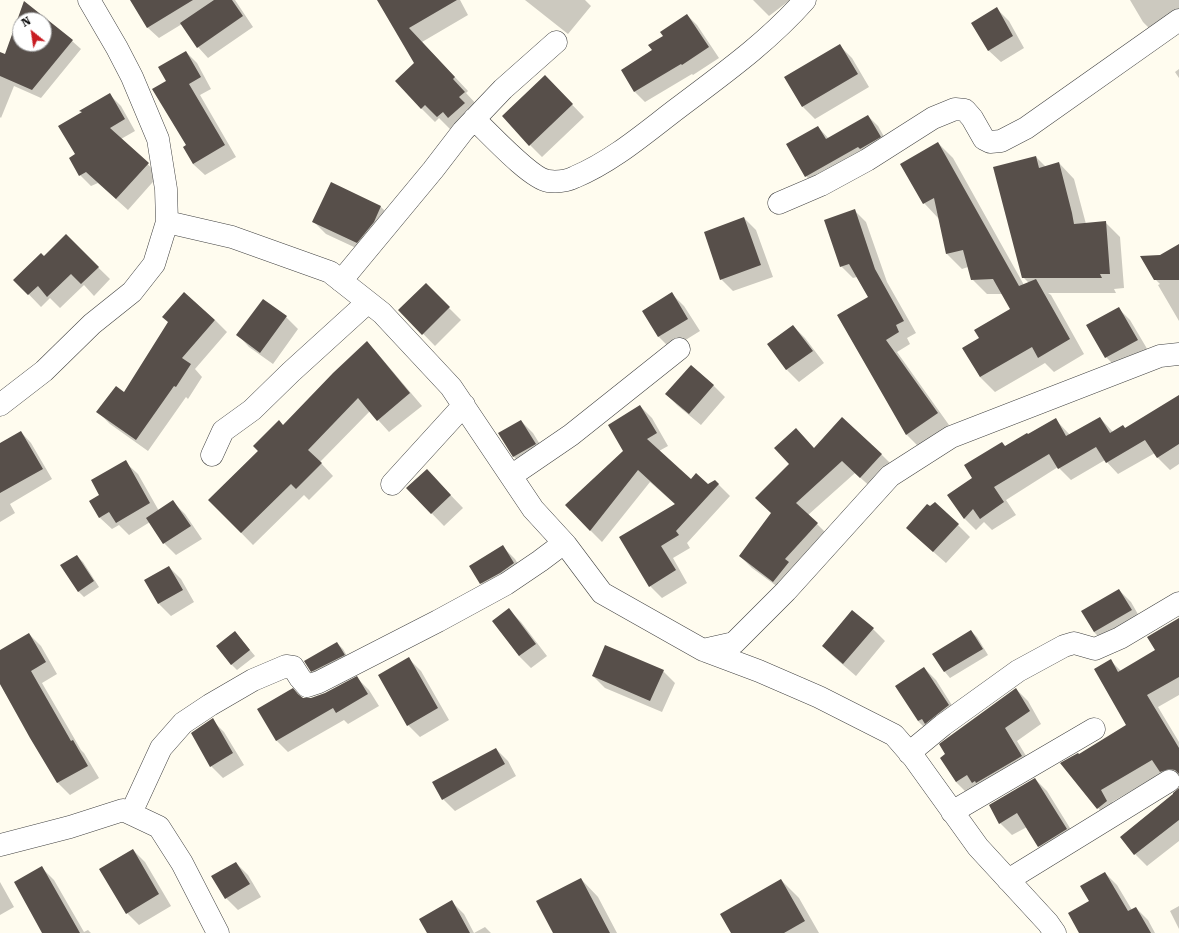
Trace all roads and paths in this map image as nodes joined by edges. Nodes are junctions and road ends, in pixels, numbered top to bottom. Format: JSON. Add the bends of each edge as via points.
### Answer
{"nodes":[{"id":1,"x":90,"y":0,"type":"edge"},
{"id":2,"x":805,"y":0,"type":"edge"},
{"id":3,"x":1179,"y":20,"type":"edge"},
{"id":4,"x":556,"y":42,"type":"dead end"},
{"id":5,"x":474,"y":118,"type":"junction"},
{"id":6,"x":779,"y":203,"type":"dead end"},
{"id":7,"x":167,"y":222,"type":"junction"},
{"id":8,"x":341,"y":281,"type":"junction"},
{"id":9,"x":368,"y":302,"type":"junction"},
{"id":10,"x":679,"y":349,"type":"dead end"},
{"id":11,"x":1179,"y":354,"type":"edge"},
{"id":12,"x":0,"y":405,"type":"edge"},
{"id":13,"x":464,"y":406,"type":"junction"},
{"id":14,"x":212,"y":455,"type":"dead end"},
{"id":15,"x":511,"y":476,"type":"junction"},
{"id":16,"x":392,"y":484,"type":"dead end"},
{"id":17,"x":564,"y":543,"type":"junction"},
{"id":18,"x":1179,"y":603,"type":"edge"},
{"id":19,"x":703,"y":650,"type":"junction"},
{"id":20,"x":1094,"y":729,"type":"dead end"},
{"id":21,"x":909,"y":753,"type":"junction"},
{"id":22,"x":1169,"y":781,"type":"dead end"},
{"id":23,"x":952,"y":812,"type":"junction"},
{"id":24,"x":131,"y":813,"type":"junction"},
{"id":25,"x":0,"y":845,"type":"edge"},
{"id":26,"x":1008,"y":880,"type":"junction"},
{"id":27,"x":218,"y":933,"type":"edge"},
{"id":28,"x":1054,"y":933,"type":"edge"}],
"edges":[{"from":1,"to":7,"type":"street","via":[[132,77],[158,139],[166,189]]},
{"from":2,"to":5,"type":"street","via":[[790,17],[738,63],[628,147],[597,167],[573,178],[546,181],[532,173]]},
{"from":3,"to":6,"type":"street","via":[[1026,128],[1001,141],[990,142],[984,139],[972,118],[964,110],[955,109],[932,118],[867,160]]},
{"from":4,"to":5,"type":"street","via":[[503,88]]},
{"from":5,"to":8,"type":"street"},
{"from":7,"to":8,"type":"street","via":[[232,237],[330,272]]},
{"from":7,"to":12,"type":"street","via":[[154,264],[132,292],[92,324],[44,371]]},
{"from":8,"to":9,"type":"street"},
{"from":9,"to":13,"type":"street","via":[[382,313],[451,387]]},
{"from":9,"to":14,"type":"street","via":[[252,410],[223,431]]},
{"from":10,"to":15,"type":"street","via":[[571,435]]},
{"from":11,"to":19,"type":"street","via":[[1160,356],[951,437],[890,476],[786,591],[734,643]]},
{"from":13,"to":15,"type":"street"},
{"from":13,"to":16,"type":"street"},
{"from":15,"to":17,"type":"street","via":[[533,509]]},
{"from":17,"to":19,"type":"street","via":[[602,593]]},
{"from":17,"to":24,"type":"street","via":[[506,584],[319,682],[307,686],[292,667],[286,666],[253,680],[210,705],[183,723],[161,748]]},
{"from":18,"to":21,"type":"street","via":[[1095,650],[1074,643],[1018,671]]},
{"from":19,"to":21,"type":"street","via":[[819,697],[869,721],[894,735]]},
{"from":20,"to":23,"type":"street"},
{"from":21,"to":23,"type":"street"},
{"from":22,"to":26,"type":"street"},
{"from":23,"to":26,"type":"street","via":[[978,847]]},
{"from":24,"to":25,"type":"street","via":[[123,810]]},
{"from":24,"to":27,"type":"street","via":[[158,827],[182,863]]},
{"from":26,"to":28,"type":"street","via":[[1048,923]]}]}
